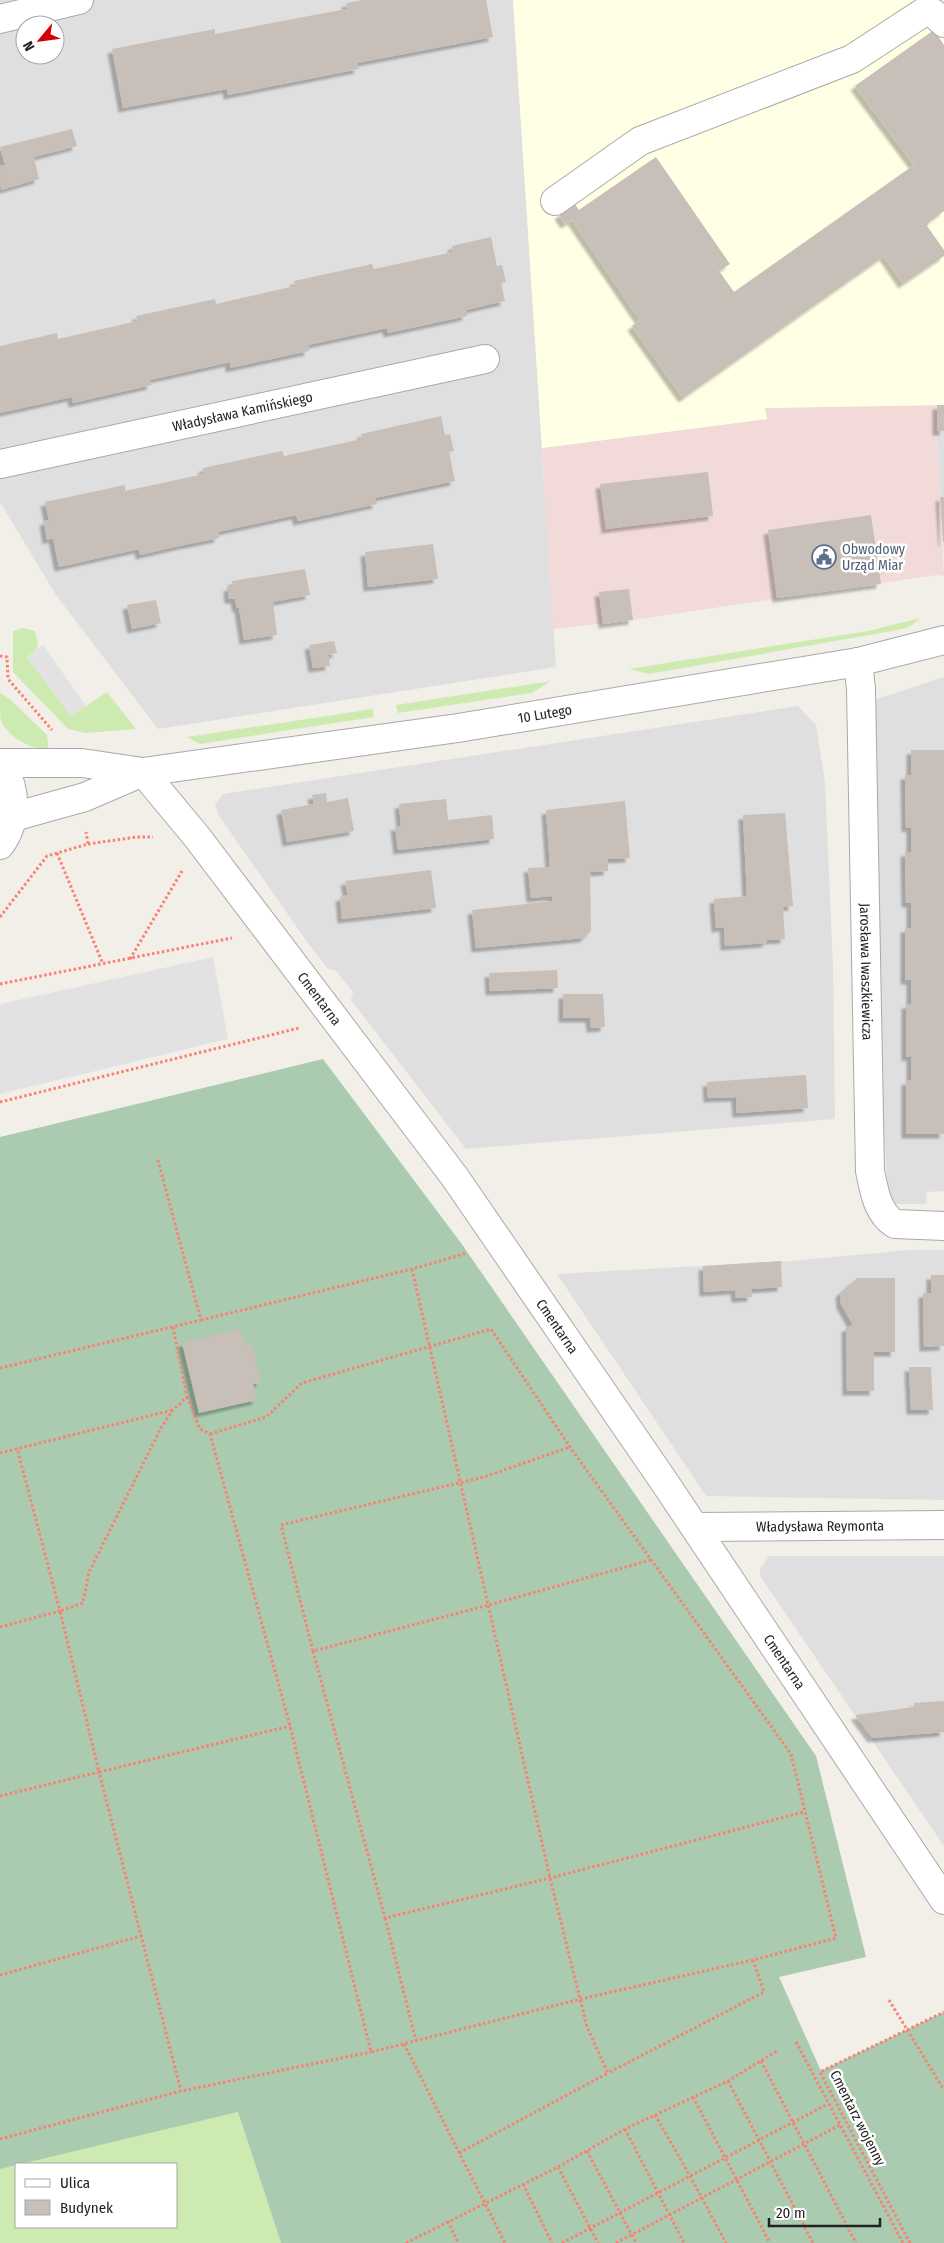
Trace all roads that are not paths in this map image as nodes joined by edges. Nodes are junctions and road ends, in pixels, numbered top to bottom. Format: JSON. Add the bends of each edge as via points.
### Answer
{"nodes":[{"id":1,"x":79,"y":0,"type":"edge"},
{"id":2,"x":0,"y":19,"type":"edge"},
{"id":3,"x":944,"y":23,"type":"edge"},
{"id":4,"x":556,"y":201,"type":"dead end"},
{"id":5,"x":485,"y":359,"type":"dead end"},
{"id":6,"x":0,"y":464,"type":"edge"},
{"id":7,"x":944,"y":640,"type":"edge"},
{"id":8,"x":858,"y":662,"type":"junction"},
{"id":9,"x":0,"y":763,"type":"edge"},
{"id":10,"x":143,"y":772,"type":"junction"},
{"id":11,"x":13,"y":817,"type":"junction"},
{"id":12,"x":0,"y":845,"type":"edge"},
{"id":13,"x":944,"y":1226,"type":"edge"},
{"id":14,"x":944,"y":1525,"type":"edge"},
{"id":15,"x":695,"y":1527,"type":"junction"},
{"id":16,"x":944,"y":1900,"type":"edge"}],
"edges":[{"from":1,"to":2,"type":"street"},
{"from":3,"to":4,"type":"street","via":[[933,13],[924,12],[852,60],[640,141]]},
{"from":5,"to":6,"type":"street","name":"Władysława Kamińskiego"},
{"from":7,"to":8,"type":"street","name":"10 Lutego"},
{"from":8,"to":10,"type":"street","name":"10 Lutego","via":[[458,728]]},
{"from":8,"to":13,"type":"street","name":"Jarosława Iwaszkiewicza","via":[[870,1171],[879,1204],[888,1220],[895,1224]]},
{"from":9,"to":10,"type":"street","via":[[82,763]]},
{"from":9,"to":11,"type":"street","via":[[13,795]]},
{"from":10,"to":11,"type":"street","via":[[85,797]]},
{"from":10,"to":15,"type":"street","name":"Cmentarna","via":[[197,837],[454,1176]]},
{"from":11,"to":12,"type":"street"},
{"from":14,"to":15,"type":"street","name":"Władysława Reymonta"},
{"from":15,"to":16,"type":"street","name":"Cmentarna"}]}
